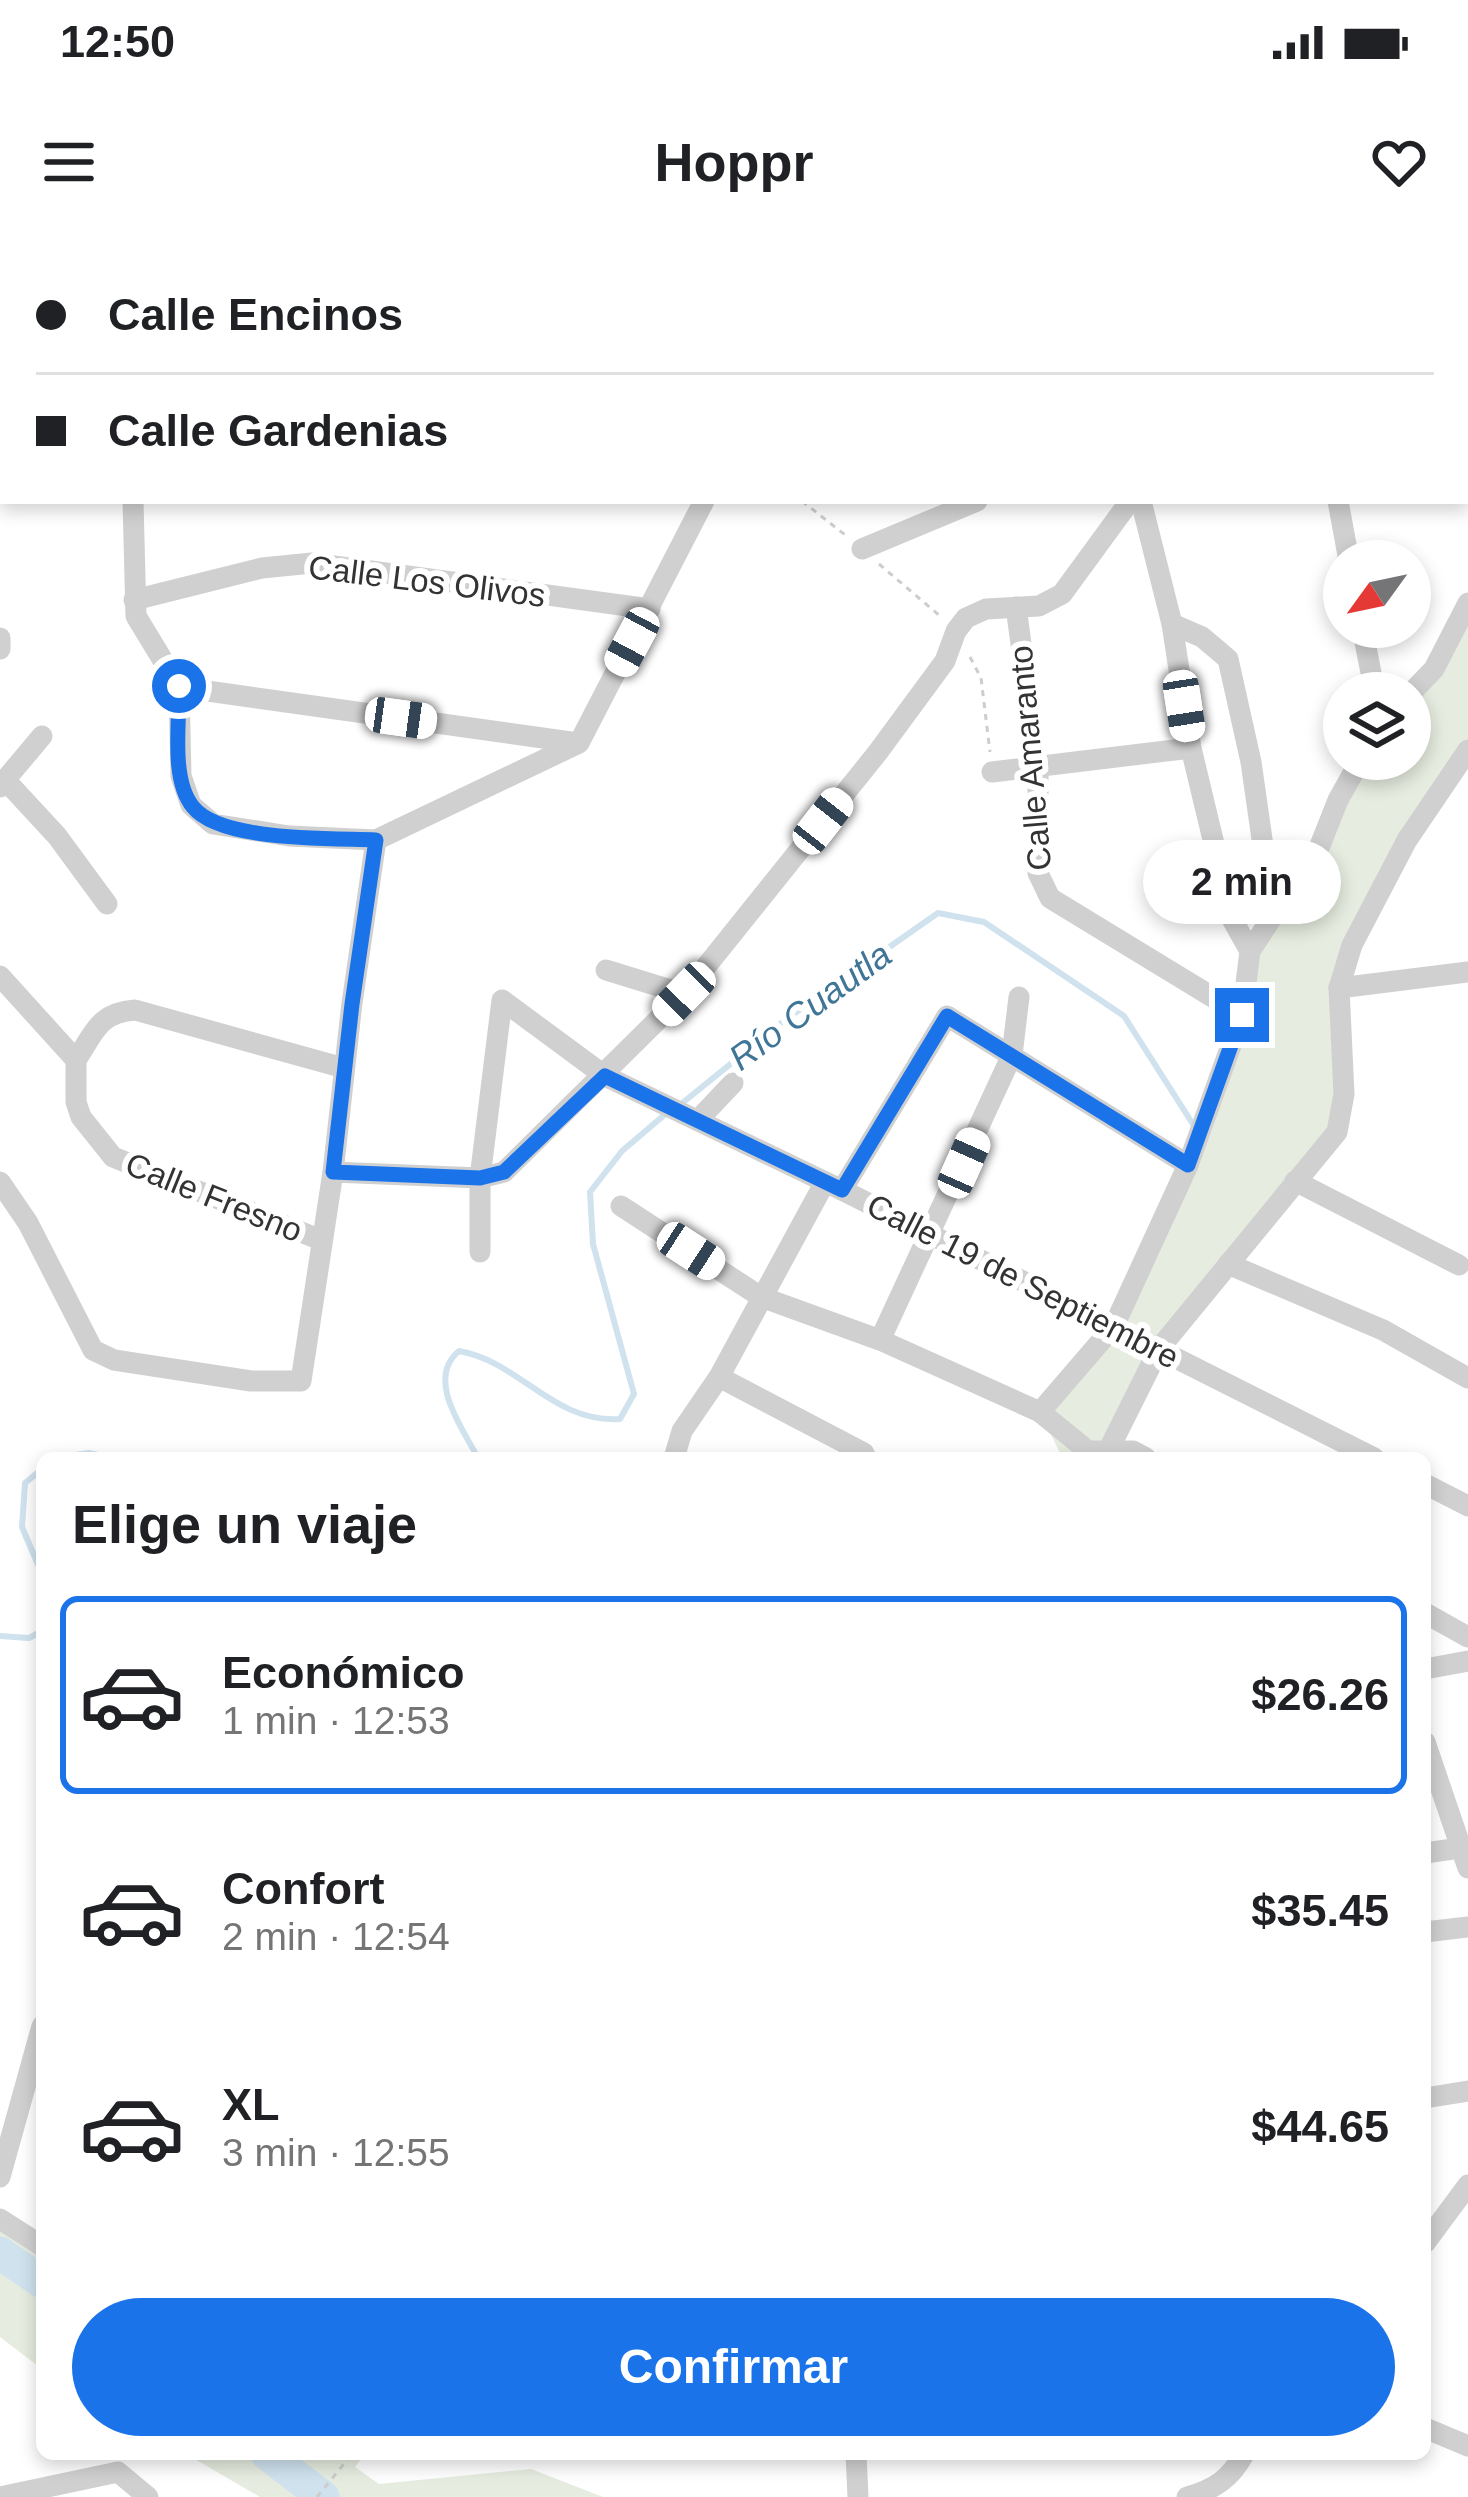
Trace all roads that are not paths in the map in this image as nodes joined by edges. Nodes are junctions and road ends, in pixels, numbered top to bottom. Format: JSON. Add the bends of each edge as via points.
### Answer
{"nodes":[{"id":1,"x":133,"y":504,"type":"edge"},
{"id":2,"x":702,"y":504,"type":"edge"},
{"id":3,"x":970,"y":504,"type":"edge"},
{"id":4,"x":1128,"y":504,"type":"edge"},
{"id":5,"x":1142,"y":504,"type":"edge"},
{"id":6,"x":1338,"y":504,"type":"edge"},
{"id":7,"x":1345,"y":540,"type":"edge"},
{"id":8,"x":862,"y":550,"type":"road end"},
{"id":9,"x":134,"y":600,"type":"junction"},
{"id":10,"x":1468,"y":602,"type":"edge"},
{"id":11,"x":1016,"y":607,"type":"junction"},
{"id":12,"x":650,"y":609,"type":"junction"},
{"id":13,"x":1172,"y":624,"type":"junction"},
{"id":14,"x":0,"y":638,"type":"edge"},
{"id":15,"x":0,"y":649,"type":"edge"},
{"id":16,"x":1431,"y":672,"type":"edge"},
{"id":17,"x":179,"y":686,"type":"junction"},
{"id":18,"x":42,"y":736,"type":"dead end"},
{"id":19,"x":579,"y":743,"type":"junction"},
{"id":20,"x":1191,"y":748,"type":"junction"},
{"id":21,"x":1468,"y":750,"type":"edge"},
{"id":22,"x":1038,"y":768,"type":"junction"},
{"id":23,"x":992,"y":772,"type":"road end"},
{"id":24,"x":1349,"y":780,"type":"edge"},
{"id":25,"x":0,"y":787,"type":"edge"},
{"id":26,"x":376,"y":840,"type":"junction"},
{"id":27,"x":107,"y":904,"type":"dead end"},
{"id":28,"x":1273,"y":916,"type":"junction"},
{"id":29,"x":1250,"y":951,"type":"junction"},
{"id":30,"x":605,"y":970,"type":"dead end"},
{"id":31,"x":1468,"y":972,"type":"edge"},
{"id":32,"x":0,"y":976,"type":"edge"},
{"id":33,"x":1339,"y":988,"type":"junction"},
{"id":34,"x":684,"y":994,"type":"junction"},
{"id":35,"x":1019,"y":997,"type":"dead end"},
{"id":36,"x":1242,"y":1015,"type":"junction"},
{"id":37,"x":1012,"y":1055,"type":"junction"},
{"id":38,"x":76,"y":1060,"type":"junction"},
{"id":39,"x":344,"y":1068,"type":"junction"},
{"id":40,"x":605,"y":1076,"type":"junction"},
{"id":41,"x":733,"y":1083,"type":"dead end"},
{"id":42,"x":698,"y":1120,"type":"junction"},
{"id":43,"x":1188,"y":1165,"type":"junction"},
{"id":44,"x":333,"y":1172,"type":"junction"},
{"id":45,"x":480,"y":1178,"type":"junction"},
{"id":46,"x":1295,"y":1181,"type":"junction"},
{"id":47,"x":0,"y":1182,"type":"edge"},
{"id":48,"x":833,"y":1186,"type":"junction"},
{"id":49,"x":621,"y":1206,"type":"dead end"},
{"id":50,"x":932,"y":1235,"type":"junction"},
{"id":51,"x":321,"y":1240,"type":"junction"},
{"id":52,"x":481,"y":1252,"type":"dead end"},
{"id":53,"x":1228,"y":1264,"type":"junction"},
{"id":54,"x":1459,"y":1265,"type":"dead end"},
{"id":55,"x":761,"y":1297,"type":"junction"},
{"id":56,"x":1114,"y":1326,"type":"junction"},
{"id":57,"x":880,"y":1340,"type":"junction"},
{"id":58,"x":1159,"y":1348,"type":"junction"},
{"id":59,"x":719,"y":1377,"type":"junction"},
{"id":60,"x":1468,"y":1378,"type":"edge"},
{"id":61,"x":1040,"y":1412,"type":"junction"},
{"id":62,"x":676,"y":1452,"type":"edge"},
{"id":63,"x":862,"y":1452,"type":"edge"},
{"id":64,"x":1099,"y":1452,"type":"edge"},
{"id":65,"x":1110,"y":1452,"type":"edge"},
{"id":66,"x":1362,"y":1452,"type":"edge"},
{"id":67,"x":1431,"y":1487,"type":"edge"},
{"id":68,"x":1468,"y":1506,"type":"edge"},
{"id":69,"x":1431,"y":1615,"type":"edge"},
{"id":70,"x":1465,"y":1627,"type":"edge"},
{"id":71,"x":1468,"y":1661,"type":"edge"},
{"id":72,"x":1431,"y":1668,"type":"edge"},
{"id":73,"x":1431,"y":1760,"type":"edge"},
{"id":74,"x":1431,"y":1853,"type":"edge"},
{"id":75,"x":1464,"y":1858,"type":"edge"},
{"id":76,"x":1468,"y":1927,"type":"edge"},
{"id":77,"x":1431,"y":1931,"type":"edge"},
{"id":78,"x":36,"y":2048,"type":"edge"},
{"id":79,"x":1468,"y":2091,"type":"edge"},
{"id":80,"x":1431,"y":2097,"type":"edge"},
{"id":81,"x":0,"y":2177,"type":"edge"},
{"id":82,"x":1468,"y":2185,"type":"edge"},
{"id":83,"x":0,"y":2218,"type":"edge"},
{"id":84,"x":1431,"y":2234,"type":"edge"},
{"id":85,"x":36,"y":2242,"type":"edge"},
{"id":86,"x":1431,"y":2431,"type":"edge"},
{"id":87,"x":1468,"y":2446,"type":"edge"},
{"id":88,"x":856,"y":2460,"type":"edge"},
{"id":89,"x":1241,"y":2460,"type":"edge"},
{"id":90,"x":0,"y":2497,"type":"edge"},
{"id":91,"x":148,"y":2497,"type":"edge"},
{"id":92,"x":858,"y":2497,"type":"edge"},
{"id":93,"x":1187,"y":2497,"type":"edge"}],
"edges":[{"from":1,"to":9,"type":"street"},
{"from":2,"to":12,"type":"street"},
{"from":3,"to":8,"type":"street"},
{"from":4,"to":11,"type":"street","via":[[1062,594]]},
{"from":5,"to":13,"type":"street"},
{"from":6,"to":7,"type":"street"},
{"from":9,"to":12,"type":"street","name":"Calle Los Olivos","via":[[312,562]]},
{"from":9,"to":17,"type":"street"},
{"from":10,"to":16,"type":"street"},
{"from":11,"to":22,"type":"street","name":"Calle Amaranto"},
{"from":11,"to":34,"type":"street","via":[[966,618],[945,661],[878,752]]},
{"from":12,"to":19,"type":"street"},
{"from":13,"to":20,"type":"street"},
{"from":13,"to":28,"type":"street","via":[[1228,659]]},
{"from":14,"to":15,"type":"street"},
{"from":17,"to":19,"type":"street"},
{"from":17,"to":26,"type":"street","via":[[181,776],[191,806],[213,824]]},
{"from":18,"to":25,"type":"street"},
{"from":19,"to":26,"type":"street"},
{"from":20,"to":22,"type":"street"},
{"from":20,"to":29,"type":"street","via":[[1232,919]]},
{"from":21,"to":33,"type":"street","via":[[1407,840],[1352,945]]},
{"from":22,"to":23,"type":"street"},
{"from":22,"to":36,"type":"street","name":"Calle Amaranto","via":[[1038,874],[1050,898]]},
{"from":24,"to":28,"type":"street","via":[[1300,896]]},
{"from":25,"to":27,"type":"street","via":[[8,783]]},
{"from":26,"to":39,"type":"street"},
{"from":28,"to":29,"type":"street"},
{"from":29,"to":36,"type":"street"},
{"from":30,"to":34,"type":"street"},
{"from":31,"to":33,"type":"street"},
{"from":32,"to":38,"type":"street"},
{"from":33,"to":46,"type":"street","via":[[1344,1094],[1337,1132]]},
{"from":34,"to":40,"type":"street"},
{"from":35,"to":37,"type":"street"},
{"from":36,"to":43,"type":"street"},
{"from":37,"to":43,"type":"street"},
{"from":37,"to":48,"type":"street","via":[[947,1016]]},
{"from":37,"to":50,"type":"street"},
{"from":38,"to":39,"type":"street","via":[[104,1018],[135,1010]]},
{"from":38,"to":51,"type":"street","name":"Calle Fresno","via":[[81,1117],[113,1157]]},
{"from":39,"to":44,"type":"street"},
{"from":40,"to":42,"type":"street","name":"Calle 19 de Septiembre"},
{"from":40,"to":45,"type":"street","via":[[504,1172]]},
{"from":40,"to":45,"type":"street","name":"Calle 19 de Septiembre","via":[[502,1000]]},
{"from":41,"to":42,"type":"street"},
{"from":42,"to":48,"type":"street","name":"Calle 19 de Septiembre"},
{"from":43,"to":56,"type":"street"},
{"from":44,"to":45,"type":"street"},
{"from":44,"to":51,"type":"street"},
{"from":45,"to":52,"type":"street"},
{"from":46,"to":53,"type":"street"},
{"from":46,"to":54,"type":"street"},
{"from":47,"to":51,"type":"street","via":[[83,1335],[114,1360],[301,1381]]},
{"from":48,"to":50,"type":"street","name":"Calle 19 de Septiembre"},
{"from":48,"to":55,"type":"street"},
{"from":49,"to":55,"type":"street"},
{"from":50,"to":56,"type":"street","name":"Calle 19 de Septiembre"},
{"from":50,"to":57,"type":"street"},
{"from":53,"to":58,"type":"street"},
{"from":53,"to":60,"type":"street","via":[[1383,1330]]},
{"from":55,"to":57,"type":"street"},
{"from":55,"to":59,"type":"street"},
{"from":56,"to":58,"type":"street","name":"Calle 19 de Septiembre"},
{"from":56,"to":61,"type":"street"},
{"from":57,"to":61,"type":"street"},
{"from":58,"to":65,"type":"street"},
{"from":58,"to":66,"type":"street","name":"Calle 19 de Septiembre"},
{"from":59,"to":62,"type":"street"},
{"from":59,"to":63,"type":"street"},
{"from":61,"to":64,"type":"street"},
{"from":67,"to":68,"type":"street"},
{"from":69,"to":70,"type":"street"},
{"from":71,"to":72,"type":"street"},
{"from":73,"to":75,"type":"street"},
{"from":74,"to":75,"type":"street"},
{"from":76,"to":77,"type":"street"},
{"from":78,"to":81,"type":"street"},
{"from":79,"to":80,"type":"street"},
{"from":82,"to":84,"type":"street"},
{"from":83,"to":85,"type":"street"},
{"from":86,"to":87,"type":"street"},
{"from":88,"to":92,"type":"street"},
{"from":89,"to":93,"type":"street","via":[[1218,2486]]},
{"from":90,"to":91,"type":"street","via":[[118,2472]]}]}
